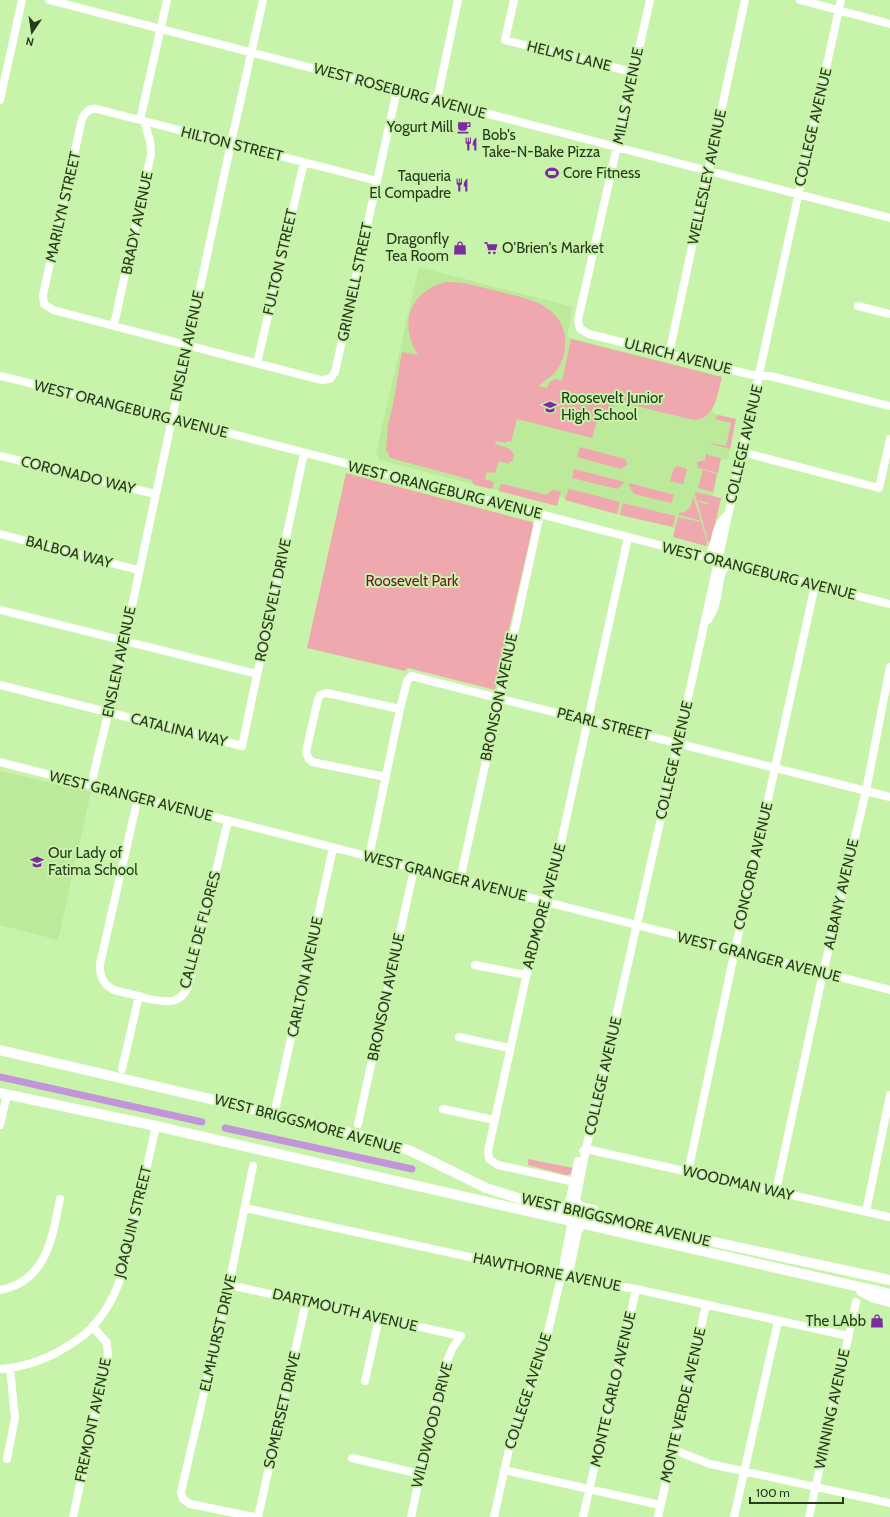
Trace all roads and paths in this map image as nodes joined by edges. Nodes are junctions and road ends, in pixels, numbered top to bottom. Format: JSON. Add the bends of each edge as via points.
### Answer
{"nodes":[{"id":1,"x":22,"y":0,"type":"edge"},
{"id":2,"x":48,"y":0,"type":"edge"},
{"id":3,"x":167,"y":0,"type":"edge"},
{"id":4,"x":263,"y":0,"type":"edge"},
{"id":5,"x":458,"y":0,"type":"edge"},
{"id":6,"x":514,"y":0,"type":"edge"},
{"id":7,"x":650,"y":0,"type":"edge"},
{"id":8,"x":745,"y":0,"type":"edge"},
{"id":9,"x":800,"y":0,"type":"edge"},
{"id":10,"x":841,"y":0,"type":"edge"},
{"id":11,"x":839,"y":10,"type":"junction"},
{"id":12,"x":890,"y":24,"type":"edge"},
{"id":13,"x":160,"y":29,"type":"junction"},
{"id":14,"x":251,"y":53,"type":"junction"},
{"id":15,"x":632,"y":72,"type":"junction"},
{"id":16,"x":397,"y":90,"type":"junction"},
{"id":17,"x":0,"y":100,"type":"edge"},
{"id":18,"x":436,"y":100,"type":"junction"},
{"id":19,"x":88,"y":111,"type":"joint"},
{"id":20,"x":142,"y":121,"type":"junction"},
{"id":21,"x":231,"y":143,"type":"junction"},
{"id":22,"x":617,"y":147,"type":"junction"},
{"id":23,"x":304,"y":162,"type":"junction"},
{"id":24,"x":708,"y":170,"type":"junction"},
{"id":25,"x":377,"y":181,"type":"junction"},
{"id":26,"x":798,"y":194,"type":"junction"},
{"id":27,"x":890,"y":217,"type":"edge"},
{"id":28,"x":858,"y":306,"type":"dead end"},
{"id":29,"x":890,"y":314,"type":"edge"},
{"id":30,"x":114,"y":325,"type":"junction"},
{"id":31,"x":584,"y":331,"type":"joint"},
{"id":32,"x":187,"y":346,"type":"junction"},
{"id":33,"x":669,"y":354,"type":"junction"},
{"id":34,"x":257,"y":363,"type":"junction"},
{"id":35,"x":0,"y":376,"type":"edge"},
{"id":36,"x":759,"y":376,"type":"junction"},
{"id":37,"x":890,"y":406,"type":"edge"},
{"id":38,"x":172,"y":418,"type":"junction"},
{"id":39,"x":890,"y":439,"type":"edge"},
{"id":40,"x":742,"y":452,"type":"junction"},
{"id":41,"x":304,"y":453,"type":"junction"},
{"id":42,"x":0,"y":456,"type":"edge"},
{"id":43,"x":155,"y":494,"type":"junction"},
{"id":44,"x":728,"y":512,"type":"junction"},
{"id":45,"x":540,"y":514,"type":"junction"},
{"id":46,"x":0,"y":534,"type":"edge"},
{"id":47,"x":628,"y":537,"type":"junction"},
{"id":48,"x":707,"y":557,"type":"junction"},
{"id":49,"x":717,"y":560,"type":"junction"},
{"id":50,"x":729,"y":563,"type":"junction"},
{"id":51,"x":138,"y":570,"type":"junction"},
{"id":52,"x":815,"y":585,"type":"junction"},
{"id":53,"x":890,"y":604,"type":"edge"},
{"id":54,"x":0,"y":610,"type":"edge"},
{"id":55,"x":703,"y":630,"type":"junction"},
{"id":56,"x":124,"y":641,"type":"junction"},
{"id":57,"x":890,"y":667,"type":"edge"},
{"id":58,"x":257,"y":674,"type":"junction"},
{"id":59,"x":0,"y":685,"type":"edge"},
{"id":60,"x":499,"y":697,"type":"junction"},
{"id":61,"x":400,"y":709,"type":"junction"},
{"id":62,"x":108,"y":712,"type":"junction"},
{"id":63,"x":588,"y":720,"type":"junction"},
{"id":64,"x":678,"y":742,"type":"junction"},
{"id":65,"x":242,"y":746,"type":"joint"},
{"id":66,"x":0,"y":762,"type":"edge"},
{"id":67,"x":775,"y":768,"type":"junction"},
{"id":68,"x":386,"y":777,"type":"junction"},
{"id":69,"x":91,"y":785,"type":"junction"},
{"id":70,"x":866,"y":791,"type":"junction"},
{"id":71,"x":138,"y":797,"type":"junction"},
{"id":72,"x":890,"y":797,"type":"edge"},
{"id":73,"x":228,"y":821,"type":"junction"},
{"id":74,"x":333,"y":848,"type":"junction"},
{"id":75,"x":369,"y":856,"type":"junction"},
{"id":76,"x":414,"y":869,"type":"junction"},
{"id":77,"x":460,"y":880,"type":"junction"},
{"id":78,"x":548,"y":902,"type":"junction"},
{"id":79,"x":637,"y":925,"type":"junction"},
{"id":80,"x":735,"y":950,"type":"junction"},
{"id":81,"x":475,"y":965,"type":"dead end"},
{"id":82,"x":823,"y":973,"type":"junction"},
{"id":83,"x":526,"y":975,"type":"junction"},
{"id":84,"x":890,"y":990,"type":"edge"},
{"id":85,"x":139,"y":996,"type":"junction"},
{"id":86,"x":459,"y":1036,"type":"dead end"},
{"id":87,"x":509,"y":1048,"type":"junction"},
{"id":88,"x":0,"y":1050,"type":"edge"},
{"id":89,"x":122,"y":1069,"type":"dead end"},
{"id":90,"x":3,"y":1093,"type":"edge"},
{"id":91,"x":890,"y":1095,"type":"edge"},
{"id":92,"x":276,"y":1106,"type":"dead end"},
{"id":93,"x":443,"y":1108,"type":"dead end"},
{"id":94,"x":494,"y":1120,"type":"junction"},
{"id":95,"x":358,"y":1124,"type":"dead end"},
{"id":96,"x":0,"y":1125,"type":"edge"},
{"id":97,"x":156,"y":1126,"type":"junction"},
{"id":98,"x":586,"y":1149,"type":"junction"},
{"id":99,"x":253,"y":1166,"type":"dead end"},
{"id":100,"x":688,"y":1172,"type":"junction"},
{"id":101,"x":576,"y":1182,"type":"junction"},
{"id":102,"x":776,"y":1191,"type":"junction"},
{"id":103,"x":60,"y":1199,"type":"dead end"},
{"id":104,"x":575,"y":1207,"type":"junction"},
{"id":105,"x":245,"y":1208,"type":"junction"},
{"id":106,"x":564,"y":1209,"type":"junction"},
{"id":107,"x":866,"y":1212,"type":"junction"},
{"id":108,"x":890,"y":1217,"type":"edge"},
{"id":109,"x":577,"y":1224,"type":"junction"},
{"id":110,"x":570,"y":1268,"type":"junction"},
{"id":111,"x":561,"y":1277,"type":"junction"},
{"id":112,"x":574,"y":1279,"type":"junction"},
{"id":113,"x":890,"y":1280,"type":"edge"},
{"id":114,"x":229,"y":1285,"type":"junction"},
{"id":115,"x":851,"y":1285,"type":"junction"},
{"id":116,"x":636,"y":1289,"type":"junction"},
{"id":117,"x":0,"y":1290,"type":"edge"},
{"id":118,"x":890,"y":1294,"type":"edge"},
{"id":119,"x":306,"y":1302,"type":"junction"},
{"id":120,"x":856,"y":1302,"type":"dead end"},
{"id":121,"x":890,"y":1302,"type":"edge"},
{"id":122,"x":706,"y":1305,"type":"junction"},
{"id":123,"x":379,"y":1318,"type":"junction"},
{"id":124,"x":778,"y":1321,"type":"junction"},
{"id":125,"x":93,"y":1327,"type":"junction"},
{"id":126,"x":461,"y":1336,"type":"joint"},
{"id":127,"x":848,"y":1336,"type":"junction"},
{"id":128,"x":10,"y":1368,"type":"junction"},
{"id":129,"x":0,"y":1369,"type":"edge"},
{"id":130,"x":365,"y":1381,"type":"dead end"},
{"id":131,"x":674,"y":1448,"type":"junction"},
{"id":132,"x":352,"y":1458,"type":"dead end"},
{"id":133,"x":8,"y":1459,"type":"dead end"},
{"id":134,"x":504,"y":1470,"type":"junction"},
{"id":135,"x":743,"y":1470,"type":"junction"},
{"id":136,"x":420,"y":1474,"type":"junction"},
{"id":137,"x":816,"y":1487,"type":"junction"},
{"id":138,"x":589,"y":1490,"type":"junction"},
{"id":139,"x":890,"y":1503,"type":"edge"},
{"id":140,"x":660,"y":1505,"type":"junction"},
{"id":141,"x":73,"y":1517,"type":"edge"},
{"id":142,"x":254,"y":1517,"type":"edge"},
{"id":143,"x":258,"y":1517,"type":"edge"},
{"id":144,"x":411,"y":1517,"type":"edge"},
{"id":145,"x":494,"y":1517,"type":"edge"},
{"id":146,"x":583,"y":1517,"type":"edge"},
{"id":147,"x":658,"y":1517,"type":"edge"},
{"id":148,"x":734,"y":1517,"type":"edge"},
{"id":149,"x":809,"y":1517,"type":"edge"}],
"edges":[{"from":1,"to":17,"type":"street"},
{"from":2,"to":13,"type":"street","name":"WEST ROSEBURG AVENUE"},
{"from":3,"to":13,"type":"street","name":"BRADY AVENUE"},
{"from":4,"to":14,"type":"street","name":"ENSLEN AVENUE"},
{"from":5,"to":18,"type":"street"},
{"from":6,"to":15,"type":"street","name":"HELMS LANE","via":[[505,40]]},
{"from":7,"to":15,"type":"street","name":"MILLS AVENUE"},
{"from":8,"to":24,"type":"street","name":"WELLESLEY AVENUE"},
{"from":9,"to":11,"type":"street"},
{"from":10,"to":11,"type":"street","name":"COLLEGE AVENUE"},
{"from":11,"to":12,"type":"street"},
{"from":11,"to":26,"type":"street","name":"COLLEGE AVENUE"},
{"from":13,"to":14,"type":"street","name":"WEST ROSEBURG AVENUE"},
{"from":13,"to":20,"type":"street","name":"BRADY AVENUE"},
{"from":14,"to":16,"type":"street","name":"WEST ROSEBURG AVENUE"},
{"from":14,"to":21,"type":"street","name":"ENSLEN AVENUE"},
{"from":15,"to":22,"type":"street","name":"MILLS AVENUE"},
{"from":16,"to":18,"type":"street","name":"WEST ROSEBURG AVENUE"},
{"from":16,"to":25,"type":"street","name":"GRINNELL STREET"},
{"from":18,"to":22,"type":"street","name":"WEST ROSEBURG AVENUE"},
{"from":19,"to":20,"type":"street","name":"HILTON STREET","via":[[97,109]]},
{"from":19,"to":30,"type":"street","name":"MARILYN STREET","via":[[82,119],[43,295],[44,304],[52,310]]},
{"from":20,"to":21,"type":"street","name":"HILTON STREET"},
{"from":20,"to":30,"type":"street","name":"BRADY AVENUE","via":[[150,141],[151,154]]},
{"from":21,"to":23,"type":"street","name":"HILTON STREET"},
{"from":21,"to":32,"type":"street","name":"ENSLEN AVENUE"},
{"from":22,"to":24,"type":"street","name":"WEST ROSEBURG AVENUE"},
{"from":22,"to":31,"type":"street","name":"MILLS AVENUE","via":[[578,320],[578,325]]},
{"from":23,"to":25,"type":"street","name":"HILTON STREET"},
{"from":23,"to":34,"type":"street","name":"FULTON STREET"},
{"from":24,"to":26,"type":"street","name":"WEST ROSEBURG AVENUE"},
{"from":24,"to":33,"type":"street","name":"WELLESLEY AVENUE"},
{"from":25,"to":34,"type":"street","name":"GRINNELL STREET","via":[[335,372],[330,379],[321,380]]},
{"from":26,"to":27,"type":"street","name":"WEST ROSEBURG AVENUE"},
{"from":26,"to":36,"type":"street","name":"COLLEGE AVENUE"},
{"from":28,"to":29,"type":"street"},
{"from":30,"to":32,"type":"street"},
{"from":31,"to":33,"type":"street","name":"ULRICH AVENUE"},
{"from":32,"to":34,"type":"street"},
{"from":32,"to":38,"type":"street","name":"ENSLEN AVENUE"},
{"from":33,"to":36,"type":"street","name":"ULRICH AVENUE"},
{"from":35,"to":38,"type":"street","name":"WEST ORANGEBURG AVENUE"},
{"from":36,"to":37,"type":"street","name":"ULRICH AVENUE","via":[[770,376]]},
{"from":36,"to":40,"type":"street","name":"COLLEGE AVENUE"},
{"from":38,"to":41,"type":"street","name":"WEST ORANGEBURG AVENUE"},
{"from":38,"to":43,"type":"street","name":"ENSLEN AVENUE"},
{"from":39,"to":40,"type":"street","via":[[879,488]]},
{"from":40,"to":44,"type":"street","name":"COLLEGE AVENUE"},
{"from":41,"to":45,"type":"street","name":"WEST ORANGEBURG AVENUE"},
{"from":41,"to":58,"type":"street","name":"ROOSEVELT DRIVE"},
{"from":42,"to":43,"type":"street","name":"CORONADO WAY"},
{"from":43,"to":51,"type":"street","name":"ENSLEN AVENUE"},
{"from":44,"to":48,"type":"street","via":[[718,528],[714,546]]},
{"from":44,"to":49,"type":"street","name":"COLLEGE AVENUE"},
{"from":45,"to":47,"type":"street","name":"WEST ORANGEBURG AVENUE"},
{"from":45,"to":60,"type":"street","name":"BRONSON AVENUE"},
{"from":46,"to":51,"type":"street","name":"BALBOA WAY"},
{"from":47,"to":48,"type":"street","name":"WEST ORANGEBURG AVENUE"},
{"from":47,"to":63,"type":"street","name":"ARDMORE AVENUE"},
{"from":48,"to":49,"type":"street","name":"WEST ORANGEBURG AVENUE"},
{"from":49,"to":50,"type":"street","name":"WEST ORANGEBURG AVENUE"},
{"from":49,"to":55,"type":"street","name":"COLLEGE AVENUE"},
{"from":50,"to":52,"type":"street","name":"WEST ORANGEBURG AVENUE"},
{"from":50,"to":55,"type":"street","via":[[722,573],[716,605]]},
{"from":51,"to":56,"type":"street","name":"ENSLEN AVENUE"},
{"from":52,"to":53,"type":"street","name":"WEST ORANGEBURG AVENUE"},
{"from":52,"to":67,"type":"street","name":"CONCORD AVENUE"},
{"from":54,"to":56,"type":"street"},
{"from":55,"to":64,"type":"street","name":"COLLEGE AVENUE"},
{"from":56,"to":58,"type":"street"},
{"from":56,"to":62,"type":"street","name":"ENSLEN AVENUE"},
{"from":57,"to":70,"type":"street","name":"ALBANY AVENUE"},
{"from":58,"to":65,"type":"street","name":"ROOSEVELT DRIVE"},
{"from":59,"to":62,"type":"street","name":"CATALINA WAY"},
{"from":60,"to":61,"type":"street","name":"PEARL STREET","via":[[410,676]]},
{"from":60,"to":63,"type":"street","name":"PEARL STREET"},
{"from":60,"to":77,"type":"street","name":"BRONSON AVENUE"},
{"from":61,"to":68,"type":"street"},
{"from":61,"to":68,"type":"street","via":[[324,693],[318,699],[306,752],[312,762]]},
{"from":62,"to":65,"type":"street","name":"CATALINA WAY"},
{"from":62,"to":69,"type":"street","name":"ENSLEN AVENUE"},
{"from":63,"to":64,"type":"street","name":"PEARL STREET"},
{"from":63,"to":78,"type":"street","name":"ARDMORE AVENUE"},
{"from":64,"to":67,"type":"street","name":"PEARL STREET"},
{"from":64,"to":79,"type":"street","name":"COLLEGE AVENUE"},
{"from":66,"to":69,"type":"street","name":"WEST GRANGER AVENUE"},
{"from":67,"to":70,"type":"street","name":"PEARL STREET"},
{"from":67,"to":80,"type":"street","name":"CONCORD AVENUE"},
{"from":68,"to":75,"type":"street"},
{"from":69,"to":71,"type":"street","name":"WEST GRANGER AVENUE"},
{"from":70,"to":72,"type":"street","name":"PEARL STREET"},
{"from":70,"to":82,"type":"street","name":"ALBANY AVENUE"},
{"from":71,"to":73,"type":"street","name":"WEST GRANGER AVENUE"},
{"from":71,"to":85,"type":"street","name":"CALLE DE FLORES","via":[[100,969],[103,981],[110,988]]},
{"from":73,"to":74,"type":"street","name":"WEST GRANGER AVENUE"},
{"from":73,"to":85,"type":"street","name":"CALLE DE FLORES","via":[[187,989],[171,1002]]},
{"from":74,"to":75,"type":"street","name":"WEST GRANGER AVENUE"},
{"from":74,"to":92,"type":"street","name":"CARLTON AVENUE"},
{"from":75,"to":76,"type":"street","name":"WEST GRANGER AVENUE"},
{"from":76,"to":77,"type":"street","name":"WEST GRANGER AVENUE"},
{"from":76,"to":95,"type":"street","name":"BRONSON AVENUE"},
{"from":77,"to":78,"type":"street","name":"WEST GRANGER AVENUE"},
{"from":78,"to":79,"type":"street","name":"WEST GRANGER AVENUE"},
{"from":78,"to":83,"type":"street","name":"ARDMORE AVENUE"},
{"from":79,"to":80,"type":"street","name":"WEST GRANGER AVENUE"},
{"from":79,"to":98,"type":"street","name":"COLLEGE AVENUE"},
{"from":80,"to":82,"type":"street","name":"WEST GRANGER AVENUE"},
{"from":80,"to":100,"type":"street","name":"CONCORD AVENUE"},
{"from":81,"to":83,"type":"street"},
{"from":82,"to":84,"type":"street","name":"WEST GRANGER AVENUE"},
{"from":82,"to":102,"type":"street","name":"ALBANY AVENUE"},
{"from":83,"to":87,"type":"street","name":"ARDMORE AVENUE"},
{"from":85,"to":89,"type":"street"},
{"from":86,"to":87,"type":"street"},
{"from":87,"to":94,"type":"street","name":"ARDMORE AVENUE"},
{"from":88,"to":106,"type":"main road","name":"WEST BRIGGSMORE AVENUE","via":[[371,1138],[416,1154],[496,1192]]},
{"from":90,"to":96,"type":"street"},
{"from":90,"to":97,"type":"main road","name":"WEST BRIGGSMORE AVENUE"},
{"from":91,"to":107,"type":"street"},
{"from":93,"to":94,"type":"street"},
{"from":94,"to":101,"type":"street","name":"ARDMORE AVENUE","via":[[488,1156],[492,1162]]},
{"from":97,"to":109,"type":"main road","name":"WEST BRIGGSMORE AVENUE"},
{"from":97,"to":125,"type":"street","name":"JOAQUIN STREET","via":[[120,1280]]},
{"from":98,"to":100,"type":"street","name":"WOODMAN WAY"},
{"from":98,"to":101,"type":"street","name":"COLLEGE AVENUE","via":[[580,1154]]},
{"from":99,"to":105,"type":"street","name":"ELMHURST DRIVE"},
{"from":100,"to":102,"type":"street","name":"WOODMAN WAY"},
{"from":101,"to":104,"type":"street","name":"COLLEGE AVENUE"},
{"from":101,"to":106,"type":"street"},
{"from":102,"to":107,"type":"street","name":"WOODMAN WAY"},
{"from":103,"to":117,"type":"street","via":[[50,1244],[41,1263],[20,1282]]},
{"from":104,"to":106,"type":"main road","name":"WEST BRIGGSMORE AVENUE"},
{"from":104,"to":109,"type":"street","name":"COLLEGE AVENUE"},
{"from":104,"to":113,"type":"main road","name":"WEST BRIGGSMORE AVENUE","via":[[668,1232]]},
{"from":105,"to":111,"type":"street","name":"HAWTHORNE AVENUE"},
{"from":105,"to":114,"type":"street","name":"ELMHURST DRIVE"},
{"from":107,"to":108,"type":"street","name":"WOODMAN WAY"},
{"from":109,"to":110,"type":"street","via":[[578,1231]]},
{"from":109,"to":111,"type":"street","name":"COLLEGE AVENUE"},
{"from":109,"to":115,"type":"main road","name":"WEST BRIGGSMORE AVENUE"},
{"from":110,"to":111,"type":"street"},
{"from":110,"to":112,"type":"street","via":[[570,1275]]},
{"from":111,"to":112,"type":"street","name":"HAWTHORNE AVENUE"},
{"from":111,"to":134,"type":"street","name":"COLLEGE AVENUE","via":[[541,1361],[514,1429]]},
{"from":112,"to":116,"type":"street","name":"HAWTHORNE AVENUE"},
{"from":114,"to":119,"type":"street","name":"DARTMOUTH AVENUE"},
{"from":114,"to":142,"type":"street","name":"ELMHURST DRIVE","via":[[182,1488],[183,1499],[190,1504]]},
{"from":115,"to":118,"type":"main road","name":"WEST BRIGGSMORE AVENUE"},
{"from":115,"to":121,"type":"main road","via":[[874,1298]]},
{"from":116,"to":122,"type":"street","name":"HAWTHORNE AVENUE"},
{"from":116,"to":138,"type":"street","name":"MONTE CARLO AVENUE"},
{"from":119,"to":123,"type":"street","name":"DARTMOUTH AVENUE"},
{"from":119,"to":143,"type":"street","name":"SOMERSET DRIVE"},
{"from":120,"to":127,"type":"street","name":"WINNING AVENUE"},
{"from":122,"to":124,"type":"street","name":"HAWTHORNE AVENUE"},
{"from":122,"to":131,"type":"street","name":"MONTE VERDE AVENUE"},
{"from":123,"to":126,"type":"street","name":"DARTMOUTH AVENUE"},
{"from":123,"to":130,"type":"street"},
{"from":124,"to":127,"type":"street","name":"HAWTHORNE AVENUE"},
{"from":124,"to":135,"type":"street"},
{"from":125,"to":128,"type":"street","name":"JOAQUIN STREET","via":[[54,1355]]},
{"from":125,"to":141,"type":"street","name":"FREMONT AVENUE","via":[[106,1343],[108,1356]]},
{"from":126,"to":136,"type":"street","name":"WILDWOOD DRIVE","via":[[453,1347],[442,1373]]},
{"from":127,"to":137,"type":"street","name":"WINNING AVENUE"},
{"from":128,"to":129,"type":"street","name":"JOAQUIN STREET"},
{"from":128,"to":133,"type":"street","via":[[15,1418]]},
{"from":131,"to":135,"type":"street","via":[[696,1460]]},
{"from":131,"to":140,"type":"street","name":"MONTE VERDE AVENUE"},
{"from":132,"to":136,"type":"street"},
{"from":134,"to":138,"type":"street"},
{"from":134,"to":145,"type":"street","name":"COLLEGE AVENUE"},
{"from":135,"to":137,"type":"street"},
{"from":135,"to":148,"type":"street"},
{"from":136,"to":144,"type":"street","name":"WILDWOOD DRIVE"},
{"from":137,"to":139,"type":"street"},
{"from":137,"to":149,"type":"street","name":"WINNING AVENUE"},
{"from":138,"to":140,"type":"street"},
{"from":138,"to":146,"type":"street","name":"MONTE CARLO AVENUE"},
{"from":140,"to":147,"type":"street","name":"MONTE VERDE AVENUE"}]}
